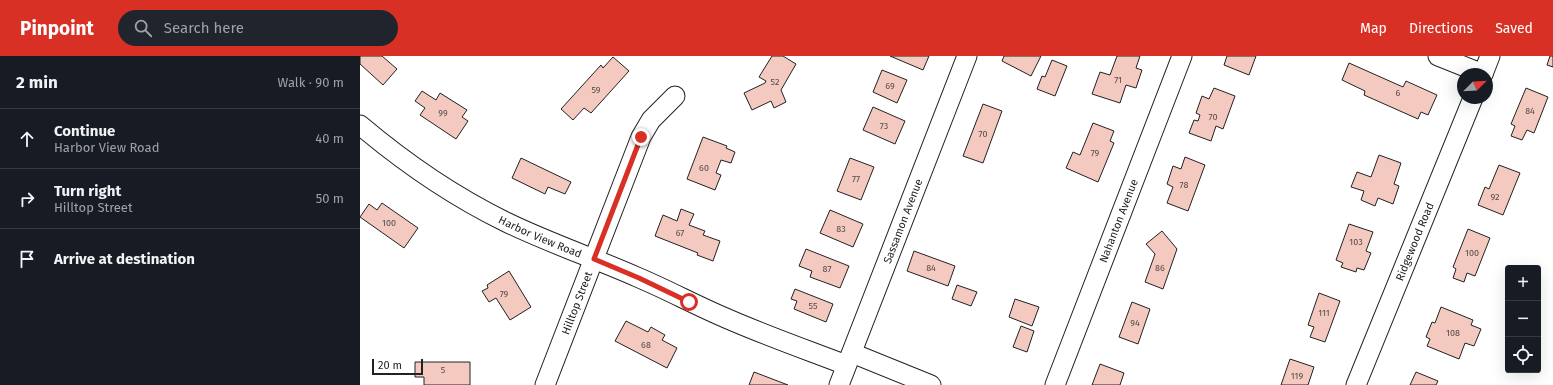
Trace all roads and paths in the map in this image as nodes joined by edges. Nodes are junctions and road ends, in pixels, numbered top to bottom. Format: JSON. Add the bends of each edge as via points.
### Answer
{"nodes":[{"id":1,"x":967,"y":56,"type":"edge"},
{"id":2,"x":1182,"y":56,"type":"edge"},
{"id":3,"x":1438,"y":56,"type":"edge"},
{"id":4,"x":1490,"y":56,"type":"edge"},
{"id":5,"x":1468,"y":68,"type":"edge"},
{"id":6,"x":1485,"y":68,"type":"edge"},
{"id":7,"x":675,"y":96,"type":"dead end"},
{"id":8,"x":1471,"y":104,"type":"edge"},
{"id":9,"x":360,"y":125,"type":"edge"},
{"id":10,"x":594,"y":259,"type":"junction"},
{"id":11,"x":849,"y":359,"type":"junction"},
{"id":12,"x":545,"y":385,"type":"edge"},
{"id":13,"x":839,"y":385,"type":"edge"},
{"id":14,"x":931,"y":385,"type":"edge"},
{"id":15,"x":1055,"y":385,"type":"edge"},
{"id":16,"x":1356,"y":385,"type":"edge"}],
"edges":[{"from":1,"to":11,"type":"street","name":"Sassamon Avenue"},
{"from":2,"to":15,"type":"street","name":"Nahanton Avenue"},
{"from":3,"to":5,"type":"street"},
{"from":4,"to":6,"type":"street"},
{"from":7,"to":10,"type":"street","name":"Hilltop Street","via":[[657,112],[645,129]]},
{"from":8,"to":16,"type":"street","name":"Ridgewood Road"},
{"from":9,"to":10,"type":"street","name":"Harbor View Road","via":[[421,172],[472,204],[523,230]]},
{"from":10,"to":11,"type":"street","name":"Harbor View Road","via":[[747,327]]},
{"from":10,"to":12,"type":"street","name":"Hilltop Street"},
{"from":11,"to":13,"type":"street","name":"Sassamon Avenue"},
{"from":11,"to":14,"type":"street","name":"Harbor View Road"}]}
